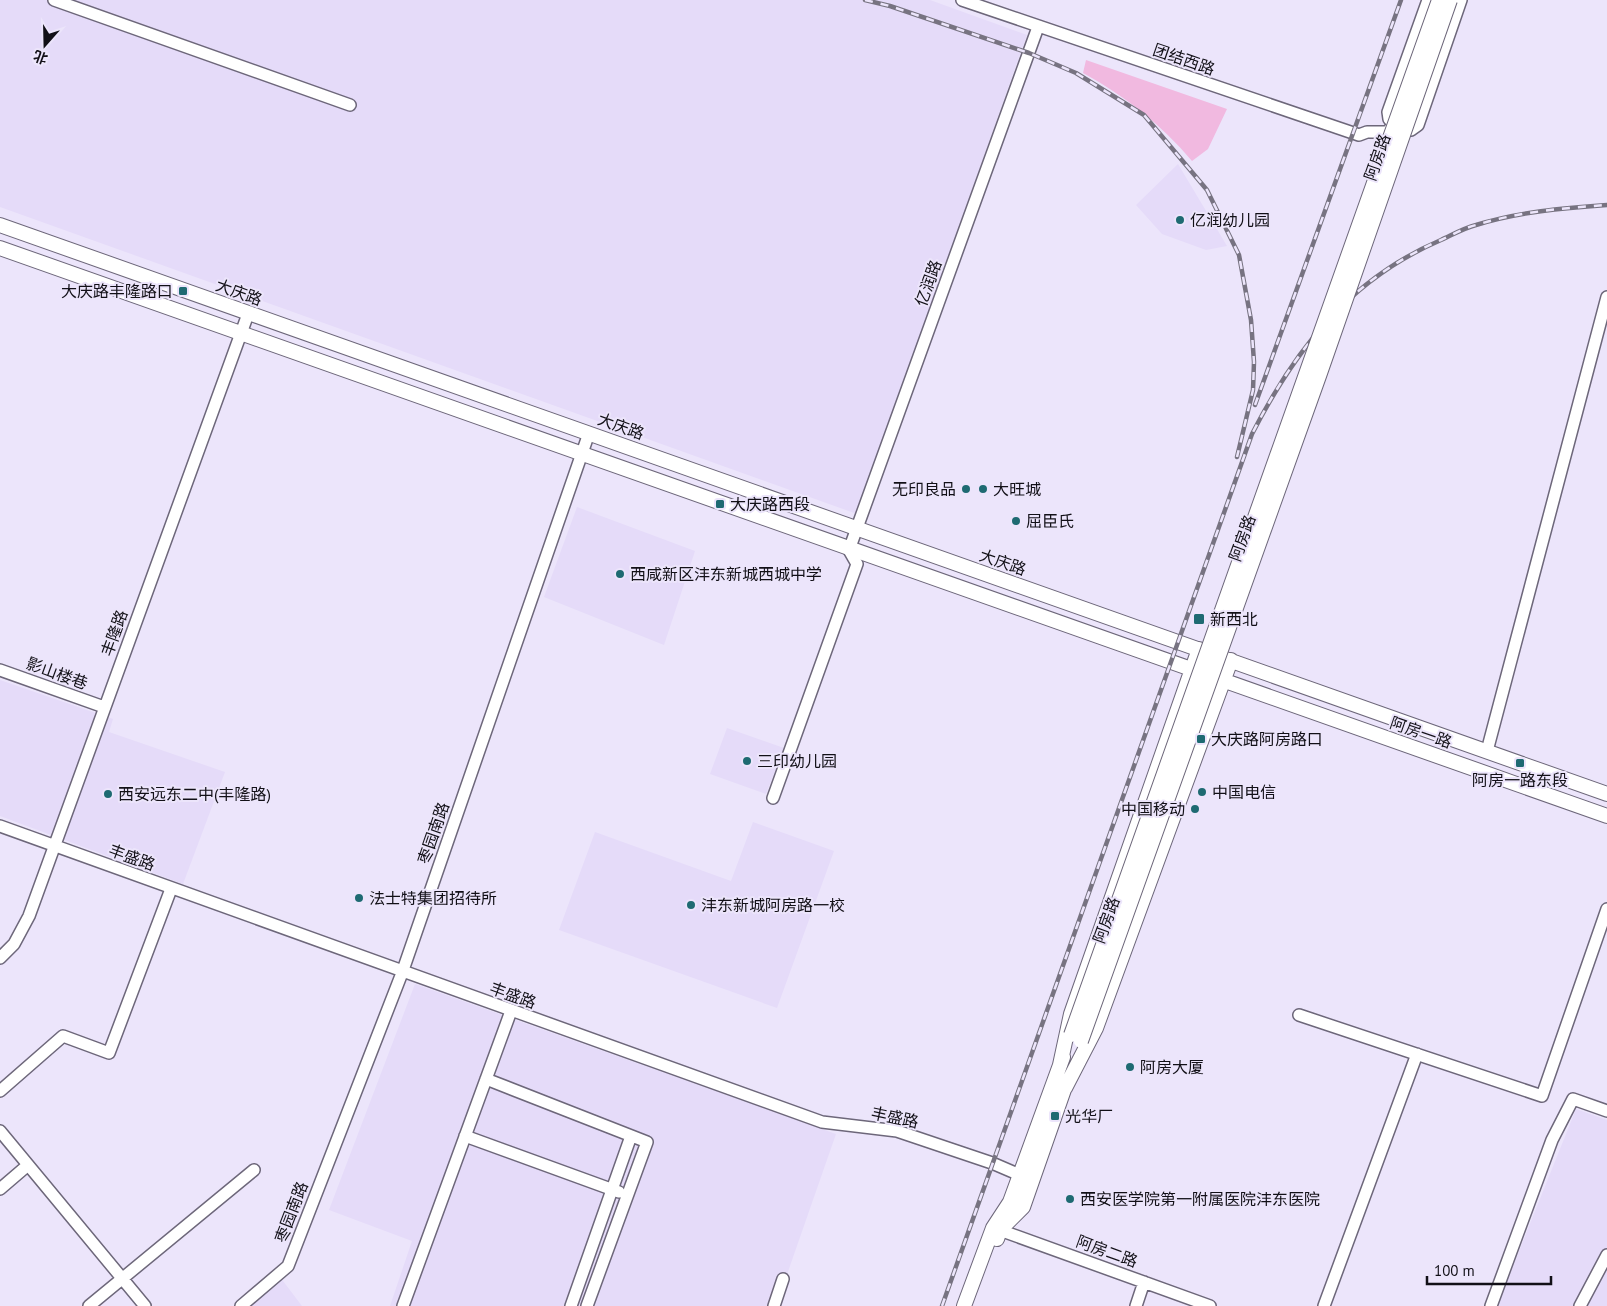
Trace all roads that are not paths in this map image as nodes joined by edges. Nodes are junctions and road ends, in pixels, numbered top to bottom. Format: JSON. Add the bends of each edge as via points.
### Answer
{"nodes":[{"id":1,"x":54,"y":0,"type":"edge"},
{"id":2,"x":962,"y":0,"type":"edge"},
{"id":3,"x":1428,"y":0,"type":"edge"},
{"id":4,"x":1439,"y":0,"type":"edge"},
{"id":5,"x":1450,"y":0,"type":"edge"},
{"id":6,"x":1461,"y":0,"type":"edge"},
{"id":7,"x":1038,"y":27,"type":"junction"},
{"id":8,"x":350,"y":104,"type":"dead end"},
{"id":9,"x":1394,"y":124,"type":"junction"},
{"id":10,"x":0,"y":225,"type":"edge"},
{"id":11,"x":0,"y":248,"type":"edge"},
{"id":12,"x":1607,"y":298,"type":"edge"},
{"id":13,"x":248,"y":314,"type":"junction"},
{"id":14,"x":241,"y":335,"type":"junction"},
{"id":15,"x":589,"y":433,"type":"junction"},
{"id":16,"x":582,"y":455,"type":"junction"},
{"id":17,"x":856,"y":529,"type":"junction"},
{"id":18,"x":849,"y":550,"type":"junction"},
{"id":19,"x":1199,"y":649,"type":"junction"},
{"id":20,"x":1230,"y":660,"type":"junction"},
{"id":21,"x":1192,"y":669,"type":"junction"},
{"id":22,"x":0,"y":670,"type":"edge"},
{"id":23,"x":1223,"y":680,"type":"junction"},
{"id":24,"x":104,"y":707,"type":"junction"},
{"id":25,"x":1487,"y":751,"type":"junction"},
{"id":26,"x":1567,"y":780,"type":"junction"},
{"id":27,"x":1603,"y":793,"type":"edge"},
{"id":28,"x":773,"y":798,"type":"dead end"},
{"id":29,"x":1560,"y":799,"type":"junction"},
{"id":30,"x":1593,"y":811,"type":"junction"},
{"id":31,"x":1607,"y":816,"type":"edge"},
{"id":32,"x":0,"y":826,"type":"edge"},
{"id":33,"x":54,"y":846,"type":"junction"},
{"id":34,"x":171,"y":889,"type":"junction"},
{"id":35,"x":1607,"y":909,"type":"edge"},
{"id":36,"x":0,"y":958,"type":"edge"},
{"id":37,"x":402,"y":973,"type":"junction"},
{"id":38,"x":511,"y":1012,"type":"junction"},
{"id":39,"x":1299,"y":1015,"type":"dead end"},
{"id":40,"x":1076,"y":1038,"type":"junction"},
{"id":41,"x":1417,"y":1054,"type":"junction"},
{"id":42,"x":1060,"y":1065,"type":"junction"},
{"id":43,"x":486,"y":1079,"type":"junction"},
{"id":44,"x":1064,"y":1088,"type":"junction"},
{"id":45,"x":0,"y":1091,"type":"edge"},
{"id":46,"x":1607,"y":1111,"type":"edge"},
{"id":47,"x":0,"y":1131,"type":"edge"},
{"id":48,"x":465,"y":1136,"type":"junction"},
{"id":49,"x":631,"y":1136,"type":"junction"},
{"id":50,"x":28,"y":1165,"type":"junction"},
{"id":51,"x":254,"y":1170,"type":"dead end"},
{"id":52,"x":1020,"y":1175,"type":"junction"},
{"id":53,"x":0,"y":1189,"type":"edge"},
{"id":54,"x":612,"y":1189,"type":"junction"},
{"id":55,"x":628,"y":1195,"type":"junction"},
{"id":56,"x":996,"y":1229,"type":"junction"},
{"id":57,"x":597,"y":1232,"type":"junction"},
{"id":58,"x":612,"y":1238,"type":"junction"},
{"id":59,"x":1607,"y":1255,"type":"edge"},
{"id":60,"x":122,"y":1279,"type":"junction"},
{"id":61,"x":783,"y":1280,"type":"dead end"},
{"id":62,"x":580,"y":1281,"type":"junction"},
{"id":63,"x":1144,"y":1282,"type":"junction"},
{"id":64,"x":594,"y":1286,"type":"junction"},
{"id":65,"x":89,"y":1306,"type":"edge"},
{"id":66,"x":144,"y":1306,"type":"edge"},
{"id":67,"x":240,"y":1306,"type":"edge"},
{"id":68,"x":403,"y":1306,"type":"edge"},
{"id":69,"x":571,"y":1306,"type":"edge"},
{"id":70,"x":587,"y":1306,"type":"edge"},
{"id":71,"x":774,"y":1306,"type":"edge"},
{"id":72,"x":964,"y":1306,"type":"edge"},
{"id":73,"x":973,"y":1306,"type":"edge"},
{"id":74,"x":1136,"y":1306,"type":"edge"},
{"id":75,"x":1210,"y":1306,"type":"edge"},
{"id":76,"x":1324,"y":1306,"type":"edge"},
{"id":77,"x":1490,"y":1306,"type":"edge"},
{"id":78,"x":1580,"y":1306,"type":"edge"}],
"edges":[{"from":1,"to":8,"type":"street"},
{"from":2,"to":7,"type":"street","name":"团结西路"},
{"from":3,"to":9,"type":"street","via":[[1388,112]]},
{"from":4,"to":40,"type":"main road","name":"阿房路","bridge":true},
{"from":5,"to":40,"type":"main road","name":"阿房路","bridge":true,"via":[[1319,376]]},
{"from":6,"to":9,"type":"street","via":[[1418,125],[1411,130],[1399,129]]},
{"from":7,"to":9,"type":"street","name":"团结西路","via":[[1359,135],[1387,132]]},
{"from":7,"to":17,"type":"street","name":"亿润路"},
{"from":10,"to":13,"type":"main road","name":"大庆路"},
{"from":11,"to":14,"type":"main road"},
{"from":12,"to":25,"type":"street"},
{"from":13,"to":14,"type":"street","name":"丰隆路"},
{"from":13,"to":15,"type":"main road","name":"大庆路"},
{"from":14,"to":16,"type":"main road"},
{"from":14,"to":24,"type":"street","name":"丰隆路"},
{"from":15,"to":16,"type":"street","name":"枣园南路"},
{"from":15,"to":17,"type":"main road","name":"大庆路"},
{"from":16,"to":18,"type":"main road"},
{"from":16,"to":37,"type":"street","name":"枣园南路"},
{"from":17,"to":18,"type":"street","name":"亿润路"},
{"from":17,"to":19,"type":"main road","name":"大庆路"},
{"from":18,"to":21,"type":"main road"},
{"from":18,"to":28,"type":"street","via":[[857,564]]},
{"from":19,"to":20,"type":"main road","name":"大庆路"},
{"from":19,"to":21,"type":"main road","name":"阿房路"},
{"from":20,"to":23,"type":"main road","name":"阿房路"},
{"from":20,"to":25,"type":"main road","name":"阿房一路"},
{"from":21,"to":23,"type":"main road"},
{"from":21,"to":42,"type":"main road","name":"阿房路","via":[[1070,1014]]},
{"from":22,"to":24,"type":"street","name":"影山楼巷"},
{"from":23,"to":29,"type":"main road","name":"阿房一路"},
{"from":23,"to":44,"type":"main road","name":"阿房路","via":[[1096,1028]]},
{"from":24,"to":33,"type":"street","name":"丰隆路"},
{"from":25,"to":26,"type":"main road","name":"阿房一路"},
{"from":26,"to":27,"type":"main road","name":"阿房一路"},
{"from":26,"to":29,"type":"main road"},
{"from":27,"to":30,"type":"main road"},
{"from":29,"to":30,"type":"main road","name":"阿房一路"},
{"from":30,"to":31,"type":"main road","name":"阿房一路"},
{"from":32,"to":33,"type":"street","name":"丰盛路"},
{"from":33,"to":34,"type":"street","name":"丰盛路"},
{"from":33,"to":36,"type":"street","name":"丰隆路","via":[[23,931]]},
{"from":34,"to":37,"type":"street","name":"丰盛路"},
{"from":34,"to":45,"type":"street","via":[[109,1052],[63,1036]]},
{"from":35,"to":41,"type":"street","via":[[1542,1096]]},
{"from":37,"to":38,"type":"street","name":"丰盛路"},
{"from":37,"to":67,"type":"street","name":"枣园南路","via":[[288,1266]]},
{"from":38,"to":43,"type":"street"},
{"from":38,"to":52,"type":"street","name":"丰盛路","via":[[822,1122],[897,1131]]},
{"from":39,"to":41,"type":"street"},
{"from":40,"to":42,"type":"main road","name":"阿房路"},
{"from":40,"to":44,"type":"main road","name":"阿房路"},
{"from":41,"to":76,"type":"street"},
{"from":42,"to":52,"type":"main road","name":"阿房路"},
{"from":43,"to":48,"type":"street"},
{"from":43,"to":49,"type":"street"},
{"from":44,"to":56,"type":"main road","name":"阿房路","via":[[1023,1207]]},
{"from":46,"to":77,"type":"street","via":[[1572,1099],[1552,1140]]},
{"from":47,"to":50,"type":"street"},
{"from":48,"to":54,"type":"street"},
{"from":48,"to":68,"type":"street"},
{"from":49,"to":54,"type":"street"},
{"from":49,"to":55,"type":"street","via":[[647,1142]]},
{"from":50,"to":53,"type":"street"},
{"from":50,"to":60,"type":"street"},
{"from":51,"to":60,"type":"street"},
{"from":52,"to":56,"type":"main road","name":"阿房路"},
{"from":54,"to":55,"type":"street"},
{"from":54,"to":57,"type":"street"},
{"from":55,"to":58,"type":"street"},
{"from":56,"to":63,"type":"street","name":"阿房二路"},
{"from":56,"to":72,"type":"main road","name":"阿房路"},
{"from":56,"to":73,"type":"main road","name":"阿房路"},
{"from":57,"to":58,"type":"street"},
{"from":57,"to":62,"type":"street"},
{"from":58,"to":64,"type":"street"},
{"from":59,"to":78,"type":"street"},
{"from":60,"to":65,"type":"street"},
{"from":60,"to":66,"type":"street"},
{"from":61,"to":71,"type":"street"},
{"from":62,"to":64,"type":"street"},
{"from":62,"to":69,"type":"street"},
{"from":63,"to":74,"type":"street"},
{"from":63,"to":75,"type":"street","name":"阿房二路"},
{"from":64,"to":70,"type":"street"}]}
